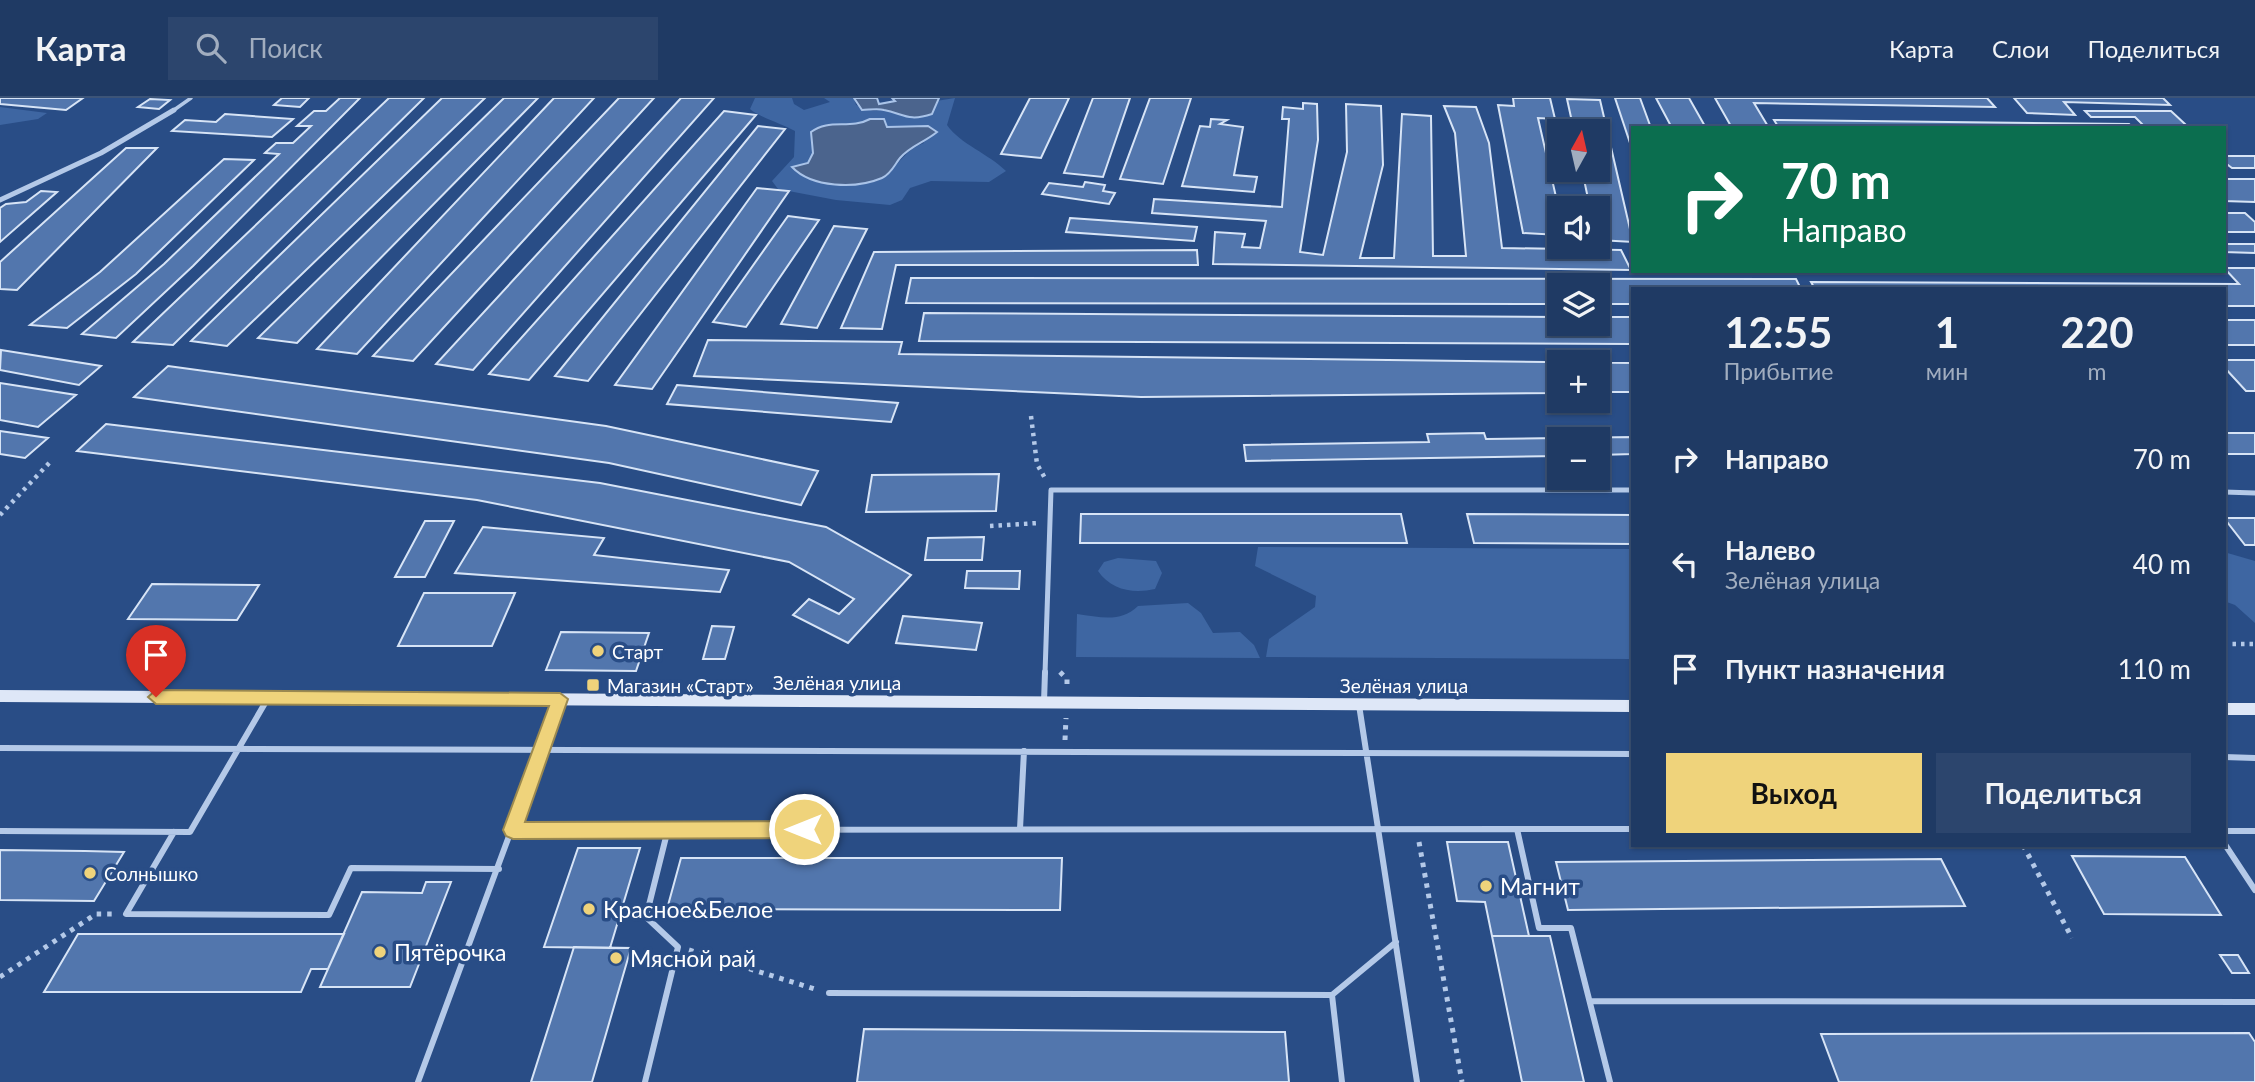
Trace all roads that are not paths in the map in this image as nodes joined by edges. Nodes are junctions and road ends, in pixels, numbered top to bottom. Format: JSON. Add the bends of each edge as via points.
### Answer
{"nodes":[{"id":1,"x":191,"y":98,"type":"edge"},
{"id":2,"x":174,"y":110,"type":"joint"},
{"id":3,"x":0,"y":200,"type":"edge"},
{"id":4,"x":1631,"y":490,"type":"edge"},
{"id":5,"x":2226,"y":492,"type":"edge"},
{"id":6,"x":2255,"y":493,"type":"edge"},
{"id":7,"x":0,"y":696,"type":"edge"},
{"id":8,"x":268,"y":698,"type":"junction"},
{"id":9,"x":560,"y":699,"type":"junction"},
{"id":10,"x":1044,"y":702,"type":"junction"},
{"id":11,"x":1359,"y":704,"type":"junction"},
{"id":12,"x":1631,"y":706,"type":"edge"},
{"id":13,"x":2226,"y":709,"type":"edge"},
{"id":14,"x":2255,"y":709,"type":"edge"},
{"id":15,"x":0,"y":748,"type":"edge"},
{"id":16,"x":239,"y":748,"type":"junction"},
{"id":17,"x":542,"y":749,"type":"junction"},
{"id":18,"x":1024,"y":751,"type":"junction"},
{"id":19,"x":1367,"y":753,"type":"junction"},
{"id":20,"x":1631,"y":754,"type":"edge"},
{"id":21,"x":2226,"y":757,"type":"edge"},
{"id":22,"x":2255,"y":758,"type":"edge"},
{"id":23,"x":668,"y":829,"type":"junction"},
{"id":24,"x":1379,"y":829,"type":"junction"},
{"id":25,"x":1517,"y":829,"type":"junction"},
{"id":26,"x":513,"y":830,"type":"junction"},
{"id":27,"x":1020,"y":830,"type":"junction"},
{"id":28,"x":1631,"y":830,"type":"edge"},
{"id":29,"x":0,"y":831,"type":"edge"},
{"id":30,"x":2226,"y":831,"type":"edge"},
{"id":31,"x":2255,"y":831,"type":"edge"},
{"id":32,"x":174,"y":832,"type":"junction"},
{"id":33,"x":2226,"y":846,"type":"edge"},
{"id":34,"x":499,"y":869,"type":"junction"},
{"id":35,"x":2255,"y":890,"type":"edge"},
{"id":36,"x":1396,"y":942,"type":"junction"},
{"id":37,"x":829,"y":993,"type":"road end"},
{"id":38,"x":1332,"y":995,"type":"junction"},
{"id":39,"x":1590,"y":1001,"type":"junction"},
{"id":40,"x":2255,"y":1002,"type":"edge"},
{"id":41,"x":418,"y":1082,"type":"edge"},
{"id":42,"x":645,"y":1082,"type":"edge"},
{"id":43,"x":1342,"y":1082,"type":"edge"},
{"id":44,"x":1417,"y":1082,"type":"edge"},
{"id":45,"x":1610,"y":1082,"type":"edge"}],
"edges":[{"from":1,"to":2,"type":"lane"},
{"from":2,"to":3,"type":"street","via":[[102,153]]},
{"from":4,"to":10,"type":"lane","via":[[1052,490]]},
{"from":5,"to":6,"type":"lane"},
{"from":7,"to":8,"type":"main road","name":"Зелёная улица"},
{"from":8,"to":9,"type":"main road","name":"Зелёная улица"},
{"from":8,"to":16,"type":"lane"},
{"from":9,"to":10,"type":"main road","name":"Зелёная улица"},
{"from":9,"to":17,"type":"lane"},
{"from":10,"to":11,"type":"main road","name":"Зелёная улица"},
{"from":11,"to":12,"type":"main road","name":"Зелёная улица"},
{"from":11,"to":19,"type":"lane"},
{"from":13,"to":14,"type":"main road"},
{"from":15,"to":16,"type":"lane"},
{"from":16,"to":17,"type":"lane"},
{"from":16,"to":32,"type":"lane","via":[[190,832]]},
{"from":17,"to":18,"type":"lane"},
{"from":17,"to":26,"type":"lane"},
{"from":18,"to":19,"type":"lane"},
{"from":18,"to":27,"type":"lane"},
{"from":19,"to":20,"type":"lane"},
{"from":19,"to":24,"type":"lane"},
{"from":21,"to":22,"type":"lane"},
{"from":23,"to":26,"type":"lane"},
{"from":23,"to":27,"type":"lane"},
{"from":23,"to":42,"type":"lane","via":[[646,917],[678,947]]},
{"from":24,"to":25,"type":"lane"},
{"from":24,"to":27,"type":"lane"},
{"from":24,"to":36,"type":"lane"},
{"from":25,"to":28,"type":"lane"},
{"from":25,"to":39,"type":"lane","via":[[1539,928],[1571,928]]},
{"from":26,"to":34,"type":"lane"},
{"from":29,"to":32,"type":"lane"},
{"from":30,"to":31,"type":"lane"},
{"from":32,"to":34,"type":"lane","via":[[126,914],[329,915],[351,868]]},
{"from":33,"to":35,"type":"lane"},
{"from":34,"to":41,"type":"lane"},
{"from":36,"to":38,"type":"lane"},
{"from":36,"to":44,"type":"lane"},
{"from":37,"to":38,"type":"lane"},
{"from":38,"to":43,"type":"lane"},
{"from":39,"to":40,"type":"lane"},
{"from":39,"to":45,"type":"lane"}]}
